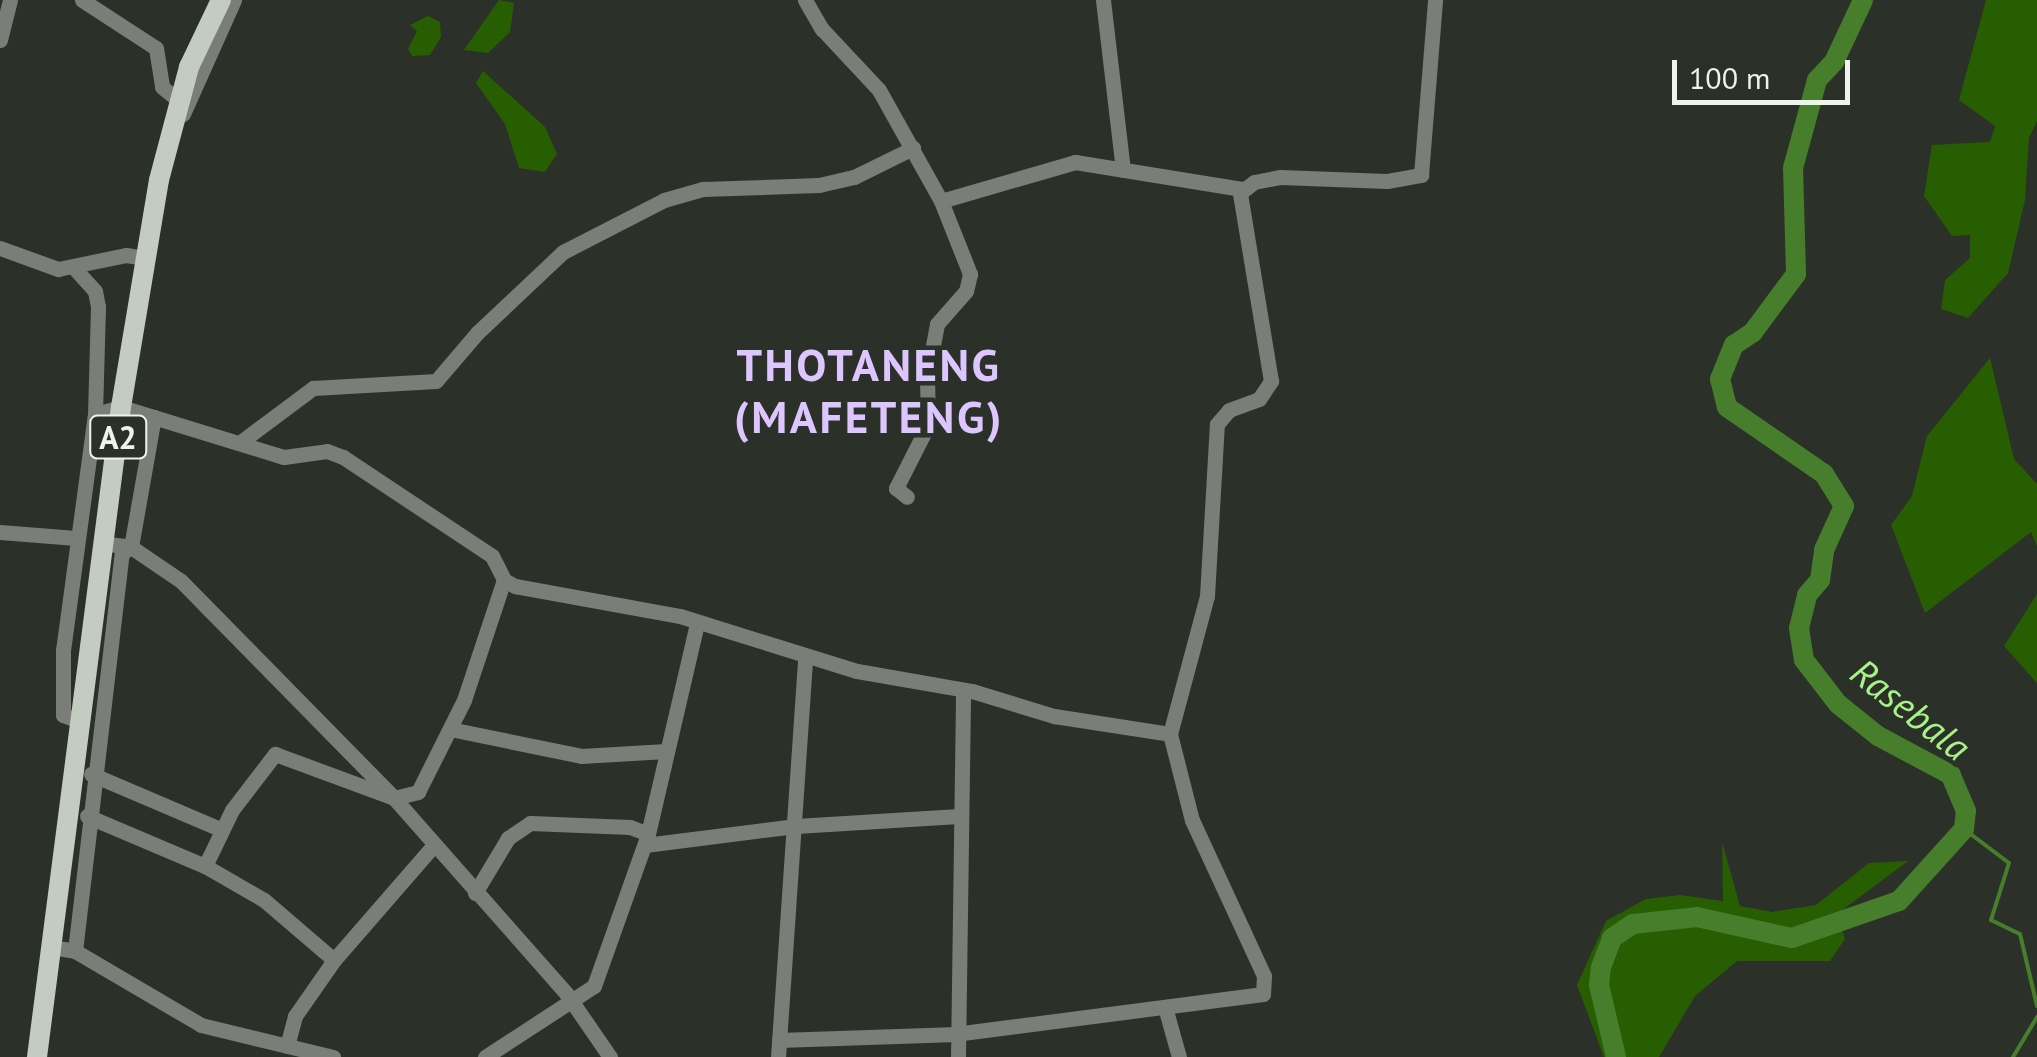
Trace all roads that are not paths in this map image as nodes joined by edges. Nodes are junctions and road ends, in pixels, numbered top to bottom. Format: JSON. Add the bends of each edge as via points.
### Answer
{"nodes":[{"id":1,"x":10,"y":0,"type":"edge"},
{"id":2,"x":82,"y":0,"type":"edge"},
{"id":3,"x":220,"y":0,"type":"edge"},
{"id":4,"x":234,"y":0,"type":"edge"},
{"id":5,"x":806,"y":0,"type":"edge"},
{"id":6,"x":1103,"y":0,"type":"edge"},
{"id":7,"x":1435,"y":0,"type":"edge"},
{"id":8,"x":0,"y":40,"type":"edge"},
{"id":9,"x":178,"y":100,"type":"junction"},
{"id":10,"x":169,"y":130,"type":"junction"},
{"id":11,"x":913,"y":148,"type":"junction"},
{"id":12,"x":1123,"y":170,"type":"junction"},
{"id":13,"x":1242,"y":189,"type":"junction"},
{"id":14,"x":941,"y":201,"type":"junction"},
{"id":15,"x":0,"y":248,"type":"edge"},
{"id":16,"x":146,"y":258,"type":"junction"},
{"id":17,"x":76,"y":270,"type":"junction"},
{"id":18,"x":121,"y":408,"type":"junction"},
{"id":19,"x":95,"y":414,"type":"junction"},
{"id":20,"x":154,"y":417,"type":"junction"},
{"id":21,"x":242,"y":441,"type":"junction"},
{"id":22,"x":906,"y":497,"type":"dead end"},
{"id":23,"x":1,"y":535,"type":"edge"},
{"id":24,"x":76,"y":538,"type":"junction"},
{"id":25,"x":108,"y":544,"type":"junction"},
{"id":26,"x":131,"y":548,"type":"junction"},
{"id":27,"x":504,"y":580,"type":"junction"},
{"id":28,"x":697,"y":623,"type":"junction"},
{"id":29,"x":805,"y":656,"type":"junction"},
{"id":30,"x":963,"y":692,"type":"junction"},
{"id":31,"x":82,"y":722,"type":"junction"},
{"id":32,"x":450,"y":729,"type":"junction"},
{"id":33,"x":1170,"y":734,"type":"junction"},
{"id":34,"x":666,"y":751,"type":"junction"},
{"id":35,"x":91,"y":774,"type":"junction"},
{"id":36,"x":394,"y":798,"type":"junction"},
{"id":37,"x":87,"y":816,"type":"junction"},
{"id":38,"x":959,"y":816,"type":"junction"},
{"id":39,"x":796,"y":826,"type":"junction"},
{"id":40,"x":220,"y":829,"type":"junction"},
{"id":41,"x":647,"y":840,"type":"junction"},
{"id":42,"x":434,"y":845,"type":"junction"},
{"id":43,"x":205,"y":866,"type":"junction"},
{"id":44,"x":475,"y":893,"type":"junction"},
{"id":45,"x":51,"y":947,"type":"junction"},
{"id":46,"x":75,"y":952,"type":"junction"},
{"id":47,"x":334,"y":960,"type":"junction"},
{"id":48,"x":569,"y":1002,"type":"junction"},
{"id":49,"x":1165,"y":1007,"type":"junction"},
{"id":50,"x":958,"y":1034,"type":"junction"},
{"id":51,"x":846,"y":1038,"type":"junction"},
{"id":52,"x":288,"y":1046,"type":"junction"},
{"id":53,"x":778,"y":1048,"type":"edge"},
{"id":54,"x":37,"y":1057,"type":"edge"},
{"id":55,"x":334,"y":1057,"type":"edge"},
{"id":56,"x":485,"y":1057,"type":"edge"},
{"id":57,"x":610,"y":1057,"type":"edge"},
{"id":58,"x":847,"y":1057,"type":"edge"},
{"id":59,"x":958,"y":1057,"type":"edge"},
{"id":60,"x":1180,"y":1057,"type":"edge"}],
"edges":[{"from":1,"to":8,"type":"street"},
{"from":2,"to":9,"type":"street","via":[[156,48],[162,88]]},
{"from":3,"to":9,"type":"main road","number":"A2"},
{"from":4,"to":10,"type":"street","via":[[176,129]]},
{"from":5,"to":11,"type":"street","via":[[822,29],[879,90]]},
{"from":6,"to":12,"type":"street"},
{"from":7,"to":13,"type":"street","via":[[1422,175],[1388,181],[1280,177]]},
{"from":9,"to":10,"type":"main road","number":"A2"},
{"from":10,"to":16,"type":"main road","number":"A2"},
{"from":11,"to":14,"type":"street"},
{"from":11,"to":21,"type":"street","via":[[854,177],[819,185],[704,189],[664,200],[564,252],[477,332],[436,381],[314,388]]},
{"from":12,"to":13,"type":"street"},
{"from":12,"to":14,"type":"street","via":[[1058,164]]},
{"from":13,"to":33,"type":"street","via":[[1244,246],[1272,381],[1259,399],[1229,410],[1217,424],[1206,596]]},
{"from":14,"to":22,"type":"street","via":[[969,282],[937,324],[926,377],[928,425],[896,488]]},
{"from":15,"to":17,"type":"street"},
{"from":16,"to":17,"type":"street","via":[[126,256]]},
{"from":16,"to":18,"type":"main road","number":"A2"},
{"from":17,"to":19,"type":"street","via":[[95,291],[98,307]]},
{"from":18,"to":19,"type":"street"},
{"from":18,"to":20,"type":"street"},
{"from":18,"to":25,"type":"main road","number":"A2"},
{"from":19,"to":24,"type":"street"},
{"from":20,"to":21,"type":"street"},
{"from":20,"to":26,"type":"street"},
{"from":21,"to":27,"type":"street","via":[[284,457],[343,456],[492,556]]},
{"from":23,"to":24,"type":"street"},
{"from":24,"to":31,"type":"street","via":[[62,693],[63,715]]},
{"from":25,"to":26,"type":"street"},
{"from":25,"to":31,"type":"main road","number":"A2"},
{"from":26,"to":35,"type":"street","via":[[122,554]]},
{"from":26,"to":36,"type":"street","via":[[180,582]]},
{"from":27,"to":28,"type":"street"},
{"from":27,"to":32,"type":"street"},
{"from":28,"to":29,"type":"street"},
{"from":28,"to":34,"type":"street"},
{"from":29,"to":30,"type":"street"},
{"from":29,"to":39,"type":"street"},
{"from":30,"to":33,"type":"street","via":[[1068,720]]},
{"from":30,"to":38,"type":"street"},
{"from":31,"to":45,"type":"main road","number":"A2"},
{"from":32,"to":34,"type":"street","via":[[581,756]]},
{"from":32,"to":36,"type":"street","via":[[418,792]]},
{"from":33,"to":49,"type":"street","via":[[1192,820],[1266,987],[1254,998]]},
{"from":34,"to":41,"type":"street"},
{"from":35,"to":37,"type":"street"},
{"from":35,"to":40,"type":"street"},
{"from":36,"to":40,"type":"street","via":[[276,754]]},
{"from":36,"to":42,"type":"street"},
{"from":37,"to":43,"type":"street"},
{"from":37,"to":46,"type":"street"},
{"from":38,"to":39,"type":"street"},
{"from":38,"to":50,"type":"street"},
{"from":39,"to":41,"type":"street"},
{"from":39,"to":53,"type":"street"},
{"from":40,"to":43,"type":"street"},
{"from":41,"to":44,"type":"street","via":[[630,827],[530,824],[508,838]]},
{"from":41,"to":48,"type":"street","via":[[594,986]]},
{"from":42,"to":44,"type":"street"},
{"from":42,"to":47,"type":"street"},
{"from":43,"to":47,"type":"street","via":[[279,911]]},
{"from":44,"to":48,"type":"street"},
{"from":45,"to":46,"type":"street"},
{"from":45,"to":54,"type":"main road","number":"A2"},
{"from":46,"to":52,"type":"street","via":[[200,1025]]},
{"from":47,"to":52,"type":"street","via":[[295,1016]]},
{"from":48,"to":56,"type":"street"},
{"from":48,"to":57,"type":"street"},
{"from":49,"to":50,"type":"street"},
{"from":49,"to":60,"type":"street"},
{"from":50,"to":51,"type":"street"},
{"from":50,"to":59,"type":"street"},
{"from":51,"to":53,"type":"street"},
{"from":51,"to":58,"type":"street"},
{"from":52,"to":55,"type":"street"}]}
